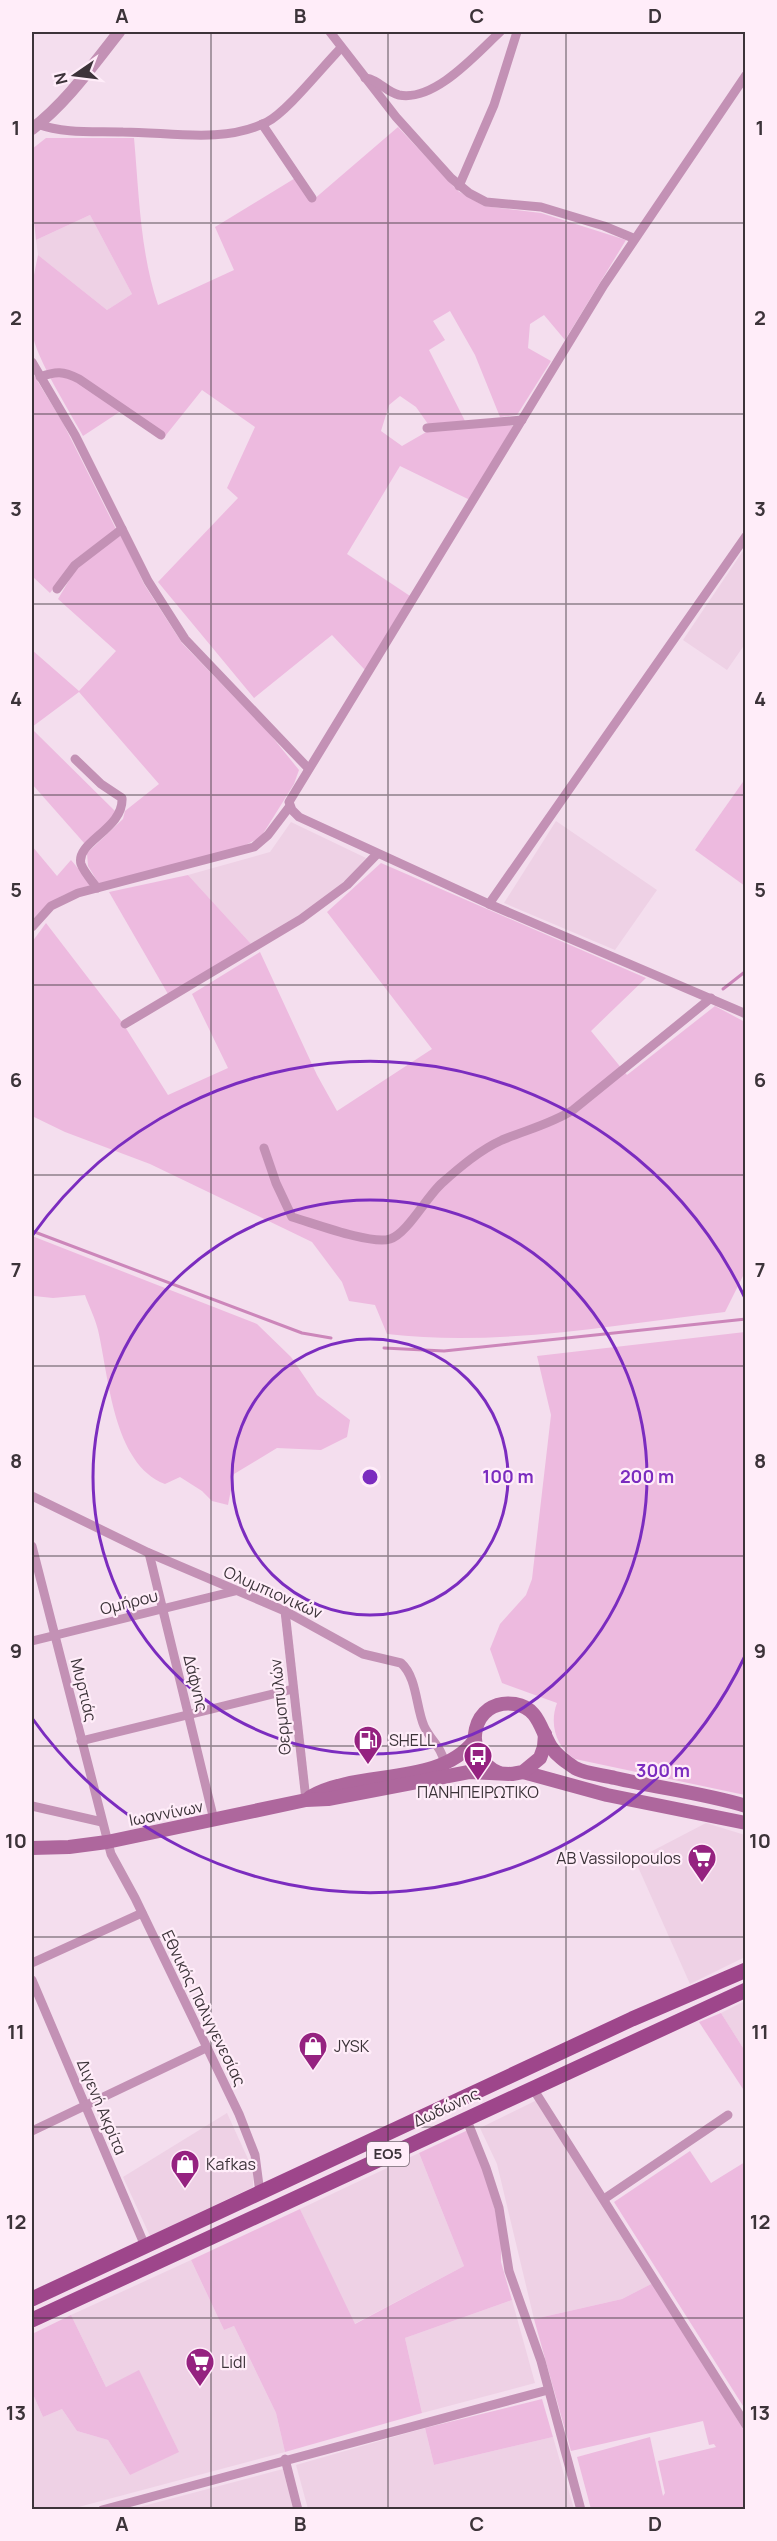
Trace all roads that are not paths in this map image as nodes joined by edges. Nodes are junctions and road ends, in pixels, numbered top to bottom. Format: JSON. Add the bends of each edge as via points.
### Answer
{"nodes":[{"id":1,"x":119,"y":32,"type":"edge"},
{"id":2,"x":330,"y":32,"type":"edge"},
{"id":3,"x":500,"y":32,"type":"edge"},
{"id":4,"x":517,"y":32,"type":"edge"},
{"id":5,"x":341,"y":48,"type":"junction"},
{"id":6,"x":746,"y":75,"type":"edge"},
{"id":7,"x":365,"y":78,"type":"junction"},
{"id":8,"x":262,"y":124,"type":"junction"},
{"id":9,"x":34,"y":127,"type":"edge"},
{"id":10,"x":459,"y":186,"type":"junction"},
{"id":11,"x":312,"y":198,"type":"dead end"},
{"id":12,"x":633,"y":238,"type":"junction"},
{"id":13,"x":32,"y":362,"type":"edge"},
{"id":14,"x":40,"y":377,"type":"junction"},
{"id":15,"x":522,"y":420,"type":"junction"},
{"id":16,"x":427,"y":428,"type":"dead end"},
{"id":17,"x":161,"y":435,"type":"dead end"},
{"id":18,"x":122,"y":529,"type":"junction"},
{"id":19,"x":746,"y":536,"type":"edge"},
{"id":20,"x":57,"y":589,"type":"dead end"},
{"id":21,"x":75,"y":759,"type":"dead end"},
{"id":22,"x":308,"y":768,"type":"junction"},
{"id":23,"x":290,"y":806,"type":"junction"},
{"id":24,"x":377,"y":854,"type":"junction"},
{"id":25,"x":97,"y":888,"type":"junction"},
{"id":26,"x":489,"y":904,"type":"junction"},
{"id":27,"x":32,"y":927,"type":"edge"},
{"id":28,"x":711,"y":998,"type":"junction"},
{"id":29,"x":744,"y":1010,"type":"edge"},
{"id":30,"x":125,"y":1024,"type":"dead end"},
{"id":31,"x":264,"y":1148,"type":"dead end"},
{"id":32,"x":32,"y":1496,"type":"edge"},
{"id":33,"x":32,"y":1546,"type":"edge"},
{"id":34,"x":149,"y":1552,"type":"junction"},
{"id":35,"x":235,"y":1592,"type":"junction"},
{"id":36,"x":163,"y":1608,"type":"junction"},
{"id":37,"x":285,"y":1611,"type":"junction"},
{"id":38,"x":54,"y":1636,"type":"junction"},
{"id":39,"x":32,"y":1641,"type":"edge"},
{"id":40,"x":293,"y":1689,"type":"junction"},
{"id":41,"x":188,"y":1714,"type":"junction"},
{"id":42,"x":545,"y":1734,"type":"junction"},
{"id":43,"x":81,"y":1741,"type":"junction"},
{"id":44,"x":474,"y":1741,"type":"junction"},
{"id":45,"x":445,"y":1764,"type":"junction"},
{"id":46,"x":523,"y":1772,"type":"junction"},
{"id":47,"x":501,"y":1773,"type":"junction"},
{"id":48,"x":306,"y":1800,"type":"junction"},
{"id":49,"x":32,"y":1806,"type":"edge"},
{"id":50,"x":746,"y":1806,"type":"edge"},
{"id":51,"x":214,"y":1820,"type":"junction"},
{"id":52,"x":102,"y":1822,"type":"junction"},
{"id":53,"x":746,"y":1823,"type":"edge"},
{"id":54,"x":107,"y":1842,"type":"junction"},
{"id":55,"x":32,"y":1848,"type":"edge"},
{"id":56,"x":142,"y":1913,"type":"junction"},
{"id":57,"x":32,"y":1963,"type":"edge"},
{"id":58,"x":746,"y":1970,"type":"edge"},
{"id":59,"x":32,"y":1980,"type":"edge"},
{"id":60,"x":746,"y":1990,"type":"edge"},
{"id":61,"x":206,"y":2048,"type":"junction"},
{"id":62,"x":532,"y":2087,"type":"junction"},
{"id":63,"x":85,"y":2105,"type":"junction"},
{"id":64,"x":728,"y":2115,"type":"dead end"},
{"id":65,"x":466,"y":2118,"type":"junction"},
{"id":66,"x":32,"y":2131,"type":"edge"},
{"id":67,"x":260,"y":2193,"type":"junction"},
{"id":68,"x":604,"y":2199,"type":"junction"},
{"id":69,"x":145,"y":2246,"type":"junction"},
{"id":70,"x":32,"y":2299,"type":"edge"},
{"id":71,"x":32,"y":2320,"type":"edge"},
{"id":72,"x":548,"y":2390,"type":"junction"},
{"id":73,"x":746,"y":2425,"type":"edge"},
{"id":74,"x":285,"y":2459,"type":"junction"},
{"id":75,"x":102,"y":2510,"type":"edge"},
{"id":76,"x":298,"y":2510,"type":"edge"},
{"id":77,"x":581,"y":2510,"type":"edge"}],
"edges":[{"from":1,"to":9,"type":"street","via":[[72,91]]},
{"from":2,"to":5,"type":"street"},
{"from":3,"to":7,"type":"street","via":[[454,74],[424,91],[400,95]]},
{"from":4,"to":10,"type":"street","via":[[494,105]]},
{"from":5,"to":7,"type":"street"},
{"from":5,"to":8,"type":"street","via":[[283,110]]},
{"from":6,"to":12,"type":"street"},
{"from":7,"to":10,"type":"street"},
{"from":8,"to":9,"type":"street","via":[[225,134],[197,135],[72,132]]},
{"from":8,"to":11,"type":"street"},
{"from":10,"to":12,"type":"street","via":[[481,200],[541,207]]},
{"from":12,"to":15,"type":"street"},
{"from":13,"to":14,"type":"street"},
{"from":14,"to":17,"type":"street","via":[[64,371],[79,378]]},
{"from":14,"to":18,"type":"street","via":[[75,435]]},
{"from":15,"to":16,"type":"street"},
{"from":15,"to":22,"type":"street"},
{"from":18,"to":20,"type":"street","via":[[75,565]]},
{"from":18,"to":22,"type":"street","via":[[148,581],[185,639]]},
{"from":19,"to":26,"type":"street"},
{"from":21,"to":25,"type":"street","via":[[122,798],[123,809],[116,820],[80,856],[81,865]]},
{"from":22,"to":23,"type":"street"},
{"from":23,"to":24,"type":"street","via":[[299,817]]},
{"from":23,"to":25,"type":"street","via":[[254,847]]},
{"from":24,"to":26,"type":"street"},
{"from":24,"to":30,"type":"street","via":[[347,885],[294,924]]},
{"from":25,"to":27,"type":"street","via":[[59,901],[43,912]]},
{"from":26,"to":28,"type":"street"},
{"from":28,"to":29,"type":"street"},
{"from":28,"to":31,"type":"street","via":[[573,1110],[496,1143],[462,1166],[436,1188],[392,1239],[370,1240],[292,1216]]},
{"from":32,"to":34,"type":"street","name":"Ολυμπιονικών"},
{"from":33,"to":38,"type":"street","name":"Μυρτιάς"},
{"from":34,"to":35,"type":"street","name":"Ολυμπιονικών"},
{"from":34,"to":36,"type":"street","name":"Δάφνης"},
{"from":35,"to":36,"type":"street","name":"Ομήρου"},
{"from":35,"to":37,"type":"street","name":"Ολυμπιονικών"},
{"from":36,"to":38,"type":"street","name":"Ομήρου"},
{"from":36,"to":41,"type":"street","name":"Δάφνης"},
{"from":37,"to":40,"type":"street","name":"Θερμοπυλών"},
{"from":37,"to":45,"type":"street","name":"Ολυμπιονικών","via":[[363,1654],[404,1665],[425,1729],[438,1744]]},
{"from":38,"to":39,"type":"street","name":"Ομήρου"},
{"from":38,"to":43,"type":"street","name":"Μυρτιάς"},
{"from":40,"to":41,"type":"street"},
{"from":40,"to":48,"type":"street","name":"Θερμοπυλών"},
{"from":41,"to":43,"type":"street"},
{"from":41,"to":51,"type":"street","name":"Δάφνης"},
{"from":42,"to":44,"type":"main road","via":[[542,1723],[524,1706],[500,1704],[489,1709],[478,1724]]},
{"from":42,"to":46,"type":"main road","via":[[540,1758]]},
{"from":42,"to":50,"type":"main road","via":[[555,1752],[577,1769]]},
{"from":43,"to":52,"type":"street","name":"Μυρτιάς"},
{"from":44,"to":45,"type":"main road","via":[[465,1754]]},
{"from":44,"to":47,"type":"main road","via":[[483,1761]]},
{"from":45,"to":48,"type":"main road","via":[[340,1786]]},
{"from":46,"to":47,"type":"main road"},
{"from":46,"to":53,"type":"main road","via":[[607,1795]]},
{"from":47,"to":48,"type":"main road","via":[[469,1772]]},
{"from":48,"to":51,"type":"main road","name":"Ιωαννίνων"},
{"from":49,"to":52,"type":"street"},
{"from":51,"to":54,"type":"main road","name":"Ιωαννίνων"},
{"from":52,"to":54,"type":"street","name":"Μυρτιάς"},
{"from":54,"to":55,"type":"main road","name":"Ιωαννίνων"},
{"from":54,"to":56,"type":"street","name":"Εθνικής Παλιγγενεσίας"},
{"from":56,"to":57,"type":"street"},
{"from":56,"to":61,"type":"street","name":"Εθνικής Παλιγγενεσίας"},
{"from":58,"to":67,"type":"main road","name":"Δωδώνης","number":"ΕΟ5"},
{"from":59,"to":63,"type":"street","name":"Διγενή Ακρίτα"},
{"from":60,"to":62,"type":"main road","name":"Δωδώνης","number":"ΕΟ5"},
{"from":61,"to":63,"type":"street"},
{"from":61,"to":67,"type":"street","name":"Εθνικής Παλιγγενεσίας","via":[[248,2135],[257,2163]]},
{"from":62,"to":65,"type":"main road","name":"Δωδώνης","number":"ΕΟ5"},
{"from":62,"to":68,"type":"street"},
{"from":63,"to":66,"type":"street"},
{"from":63,"to":69,"type":"street","name":"Διγενή Ακρίτα"},
{"from":64,"to":68,"type":"street"},
{"from":65,"to":71,"type":"main road","name":"Δωδώνης","number":"ΕΟ5"},
{"from":65,"to":72,"type":"street","via":[[494,2191],[509,2271]]},
{"from":67,"to":69,"type":"main road","name":"Δωδώνης","number":"ΕΟ5"},
{"from":68,"to":73,"type":"street"},
{"from":69,"to":70,"type":"main road","name":"Δωδώνης","number":"ΕΟ5"},
{"from":72,"to":74,"type":"street"},
{"from":72,"to":77,"type":"street"},
{"from":74,"to":75,"type":"street"},
{"from":74,"to":76,"type":"street"}]}
